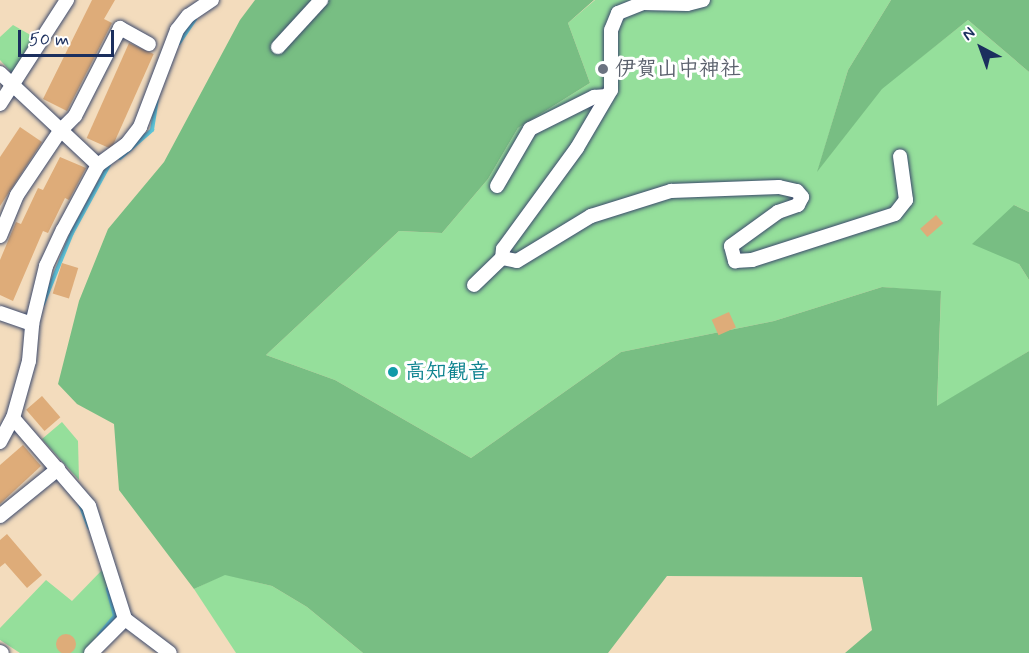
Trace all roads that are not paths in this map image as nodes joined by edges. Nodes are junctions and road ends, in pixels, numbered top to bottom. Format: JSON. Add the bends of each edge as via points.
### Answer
{"nodes":[{"id":1,"x":67,"y":0,"type":"edge"},
{"id":2,"x":212,"y":0,"type":"edge"},
{"id":3,"x":321,"y":0,"type":"edge"},
{"id":4,"x":703,"y":0,"type":"edge"},
{"id":5,"x":149,"y":44,"type":"dead end"},
{"id":6,"x":278,"y":47,"type":"dead end"},
{"id":7,"x":0,"y":73,"type":"edge"},
{"id":8,"x":12,"y":86,"type":"junction"},
{"id":9,"x":608,"y":96,"type":"junction"},
{"id":10,"x":0,"y":104,"type":"edge"},
{"id":11,"x":60,"y":131,"type":"junction"},
{"id":12,"x":900,"y":156,"type":"dead end"},
{"id":13,"x":98,"y":165,"type":"junction"},
{"id":14,"x":497,"y":186,"type":"dead end"},
{"id":15,"x":0,"y":236,"type":"edge"},
{"id":16,"x":502,"y":258,"type":"junction"},
{"id":17,"x":474,"y":285,"type":"dead end"},
{"id":18,"x":0,"y":313,"type":"edge"},
{"id":19,"x":32,"y":324,"type":"junction"},
{"id":20,"x":13,"y":418,"type":"junction"},
{"id":21,"x":0,"y":442,"type":"edge"},
{"id":22,"x":58,"y":468,"type":"junction"},
{"id":23,"x":0,"y":516,"type":"edge"},
{"id":24,"x":125,"y":619,"type":"junction"},
{"id":25,"x":91,"y":653,"type":"edge"},
{"id":26,"x":170,"y":653,"type":"edge"}],
"edges":[{"from":1,"to":8,"type":"street"},
{"from":2,"to":13,"type":"street","via":[[188,16],[177,30],[140,126],[126,145]]},
{"from":3,"to":6,"type":"street"},
{"from":4,"to":9,"type":"street","via":[[687,4],[643,3],[618,13],[610,30],[613,85]]},
{"from":5,"to":11,"type":"street","via":[[120,28],[75,116]]},
{"from":7,"to":8,"type":"street"},
{"from":8,"to":10,"type":"street"},
{"from":8,"to":11,"type":"street"},
{"from":9,"to":14,"type":"street","via":[[594,97],[530,129]]},
{"from":9,"to":16,"type":"street","via":[[577,148],[503,249]]},
{"from":11,"to":13,"type":"street"},
{"from":11,"to":15,"type":"street","via":[[17,195]]},
{"from":12,"to":16,"type":"street","via":[[906,200],[895,214],[753,260],[735,261],[731,246],[778,212],[798,205],[802,197],[797,191],[779,187],[671,191],[591,216],[517,261]]},
{"from":13,"to":19,"type":"street","via":[[46,266]]},
{"from":16,"to":17,"type":"street"},
{"from":18,"to":19,"type":"street"},
{"from":19,"to":20,"type":"street","via":[[29,361]]},
{"from":20,"to":21,"type":"street"},
{"from":20,"to":22,"type":"street"},
{"from":22,"to":23,"type":"street"},
{"from":22,"to":24,"type":"street","via":[[89,506]]},
{"from":24,"to":25,"type":"street"},
{"from":24,"to":26,"type":"street"}]}
